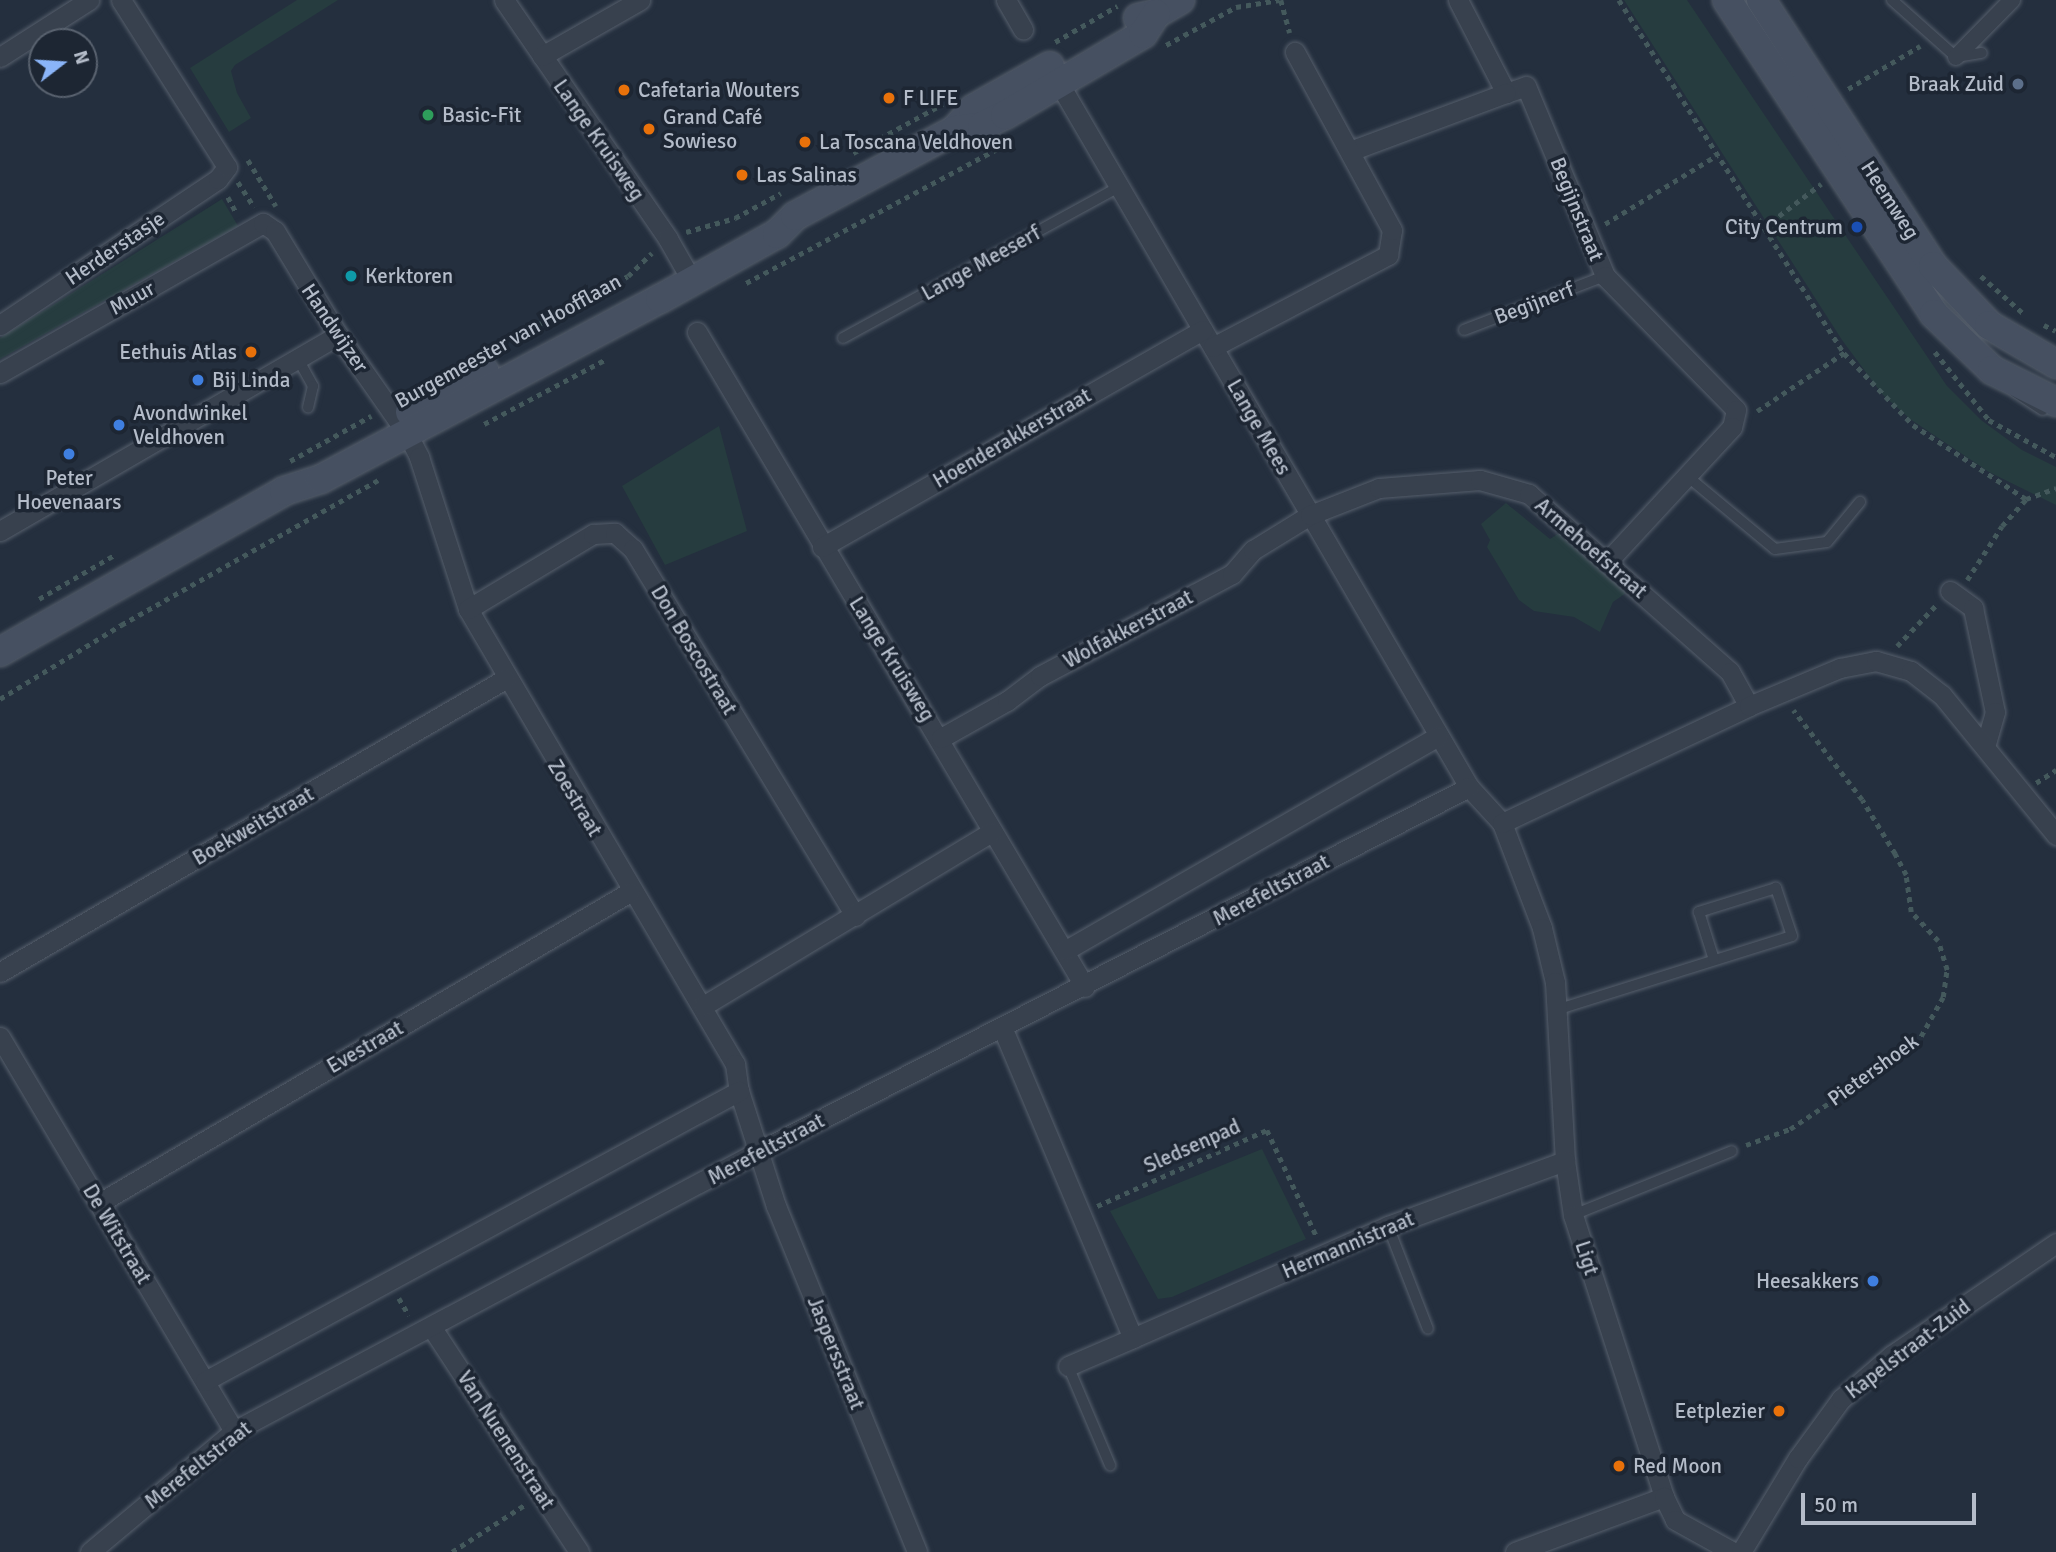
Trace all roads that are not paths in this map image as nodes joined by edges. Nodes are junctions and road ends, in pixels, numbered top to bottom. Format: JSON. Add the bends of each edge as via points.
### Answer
{"nodes":[{"id":1,"x":89,"y":0,"type":"edge"},
{"id":2,"x":121,"y":0,"type":"edge"},
{"id":3,"x":504,"y":0,"type":"edge"},
{"id":4,"x":640,"y":0,"type":"edge"},
{"id":5,"x":1006,"y":0,"type":"edge"},
{"id":6,"x":1458,"y":0,"type":"edge"},
{"id":7,"x":1727,"y":0,"type":"edge"},
{"id":8,"x":1761,"y":0,"type":"edge"},
{"id":9,"x":1892,"y":0,"type":"edge"},
{"id":10,"x":2012,"y":0,"type":"edge"},
{"id":11,"x":1168,"y":7,"type":"edge"},
{"id":12,"x":1023,"y":30,"type":"dead end"},
{"id":13,"x":1295,"y":52,"type":"road end"},
{"id":14,"x":1982,"y":53,"type":"dead end"},
{"id":15,"x":542,"y":56,"type":"junction"},
{"id":16,"x":0,"y":57,"type":"edge"},
{"id":17,"x":1956,"y":57,"type":"junction"},
{"id":18,"x":1053,"y":65,"type":"junction"},
{"id":19,"x":1506,"y":93,"type":"junction"},
{"id":20,"x":1350,"y":151,"type":"junction"},
{"id":21,"x":1119,"y":187,"type":"junction"},
{"id":22,"x":262,"y":229,"type":"joint"},
{"id":23,"x":688,"y":274,"type":"junction"},
{"id":24,"x":1605,"y":276,"type":"junction"},
{"id":25,"x":0,"y":325,"type":"edge"},
{"id":26,"x":1203,"y":330,"type":"junction"},
{"id":27,"x":1464,"y":330,"type":"dead end"},
{"id":28,"x":697,"y":331,"type":"dead end"},
{"id":29,"x":338,"y":335,"type":"junction"},
{"id":30,"x":843,"y":338,"type":"dead end"},
{"id":31,"x":1213,"y":347,"type":"junction"},
{"id":32,"x":298,"y":359,"type":"junction"},
{"id":33,"x":2056,"y":364,"type":"edge"},
{"id":34,"x":1992,"y":370,"type":"junction"},
{"id":35,"x":0,"y":373,"type":"edge"},
{"id":36,"x":2056,"y":401,"type":"edge"},
{"id":37,"x":308,"y":407,"type":"dead end"},
{"id":38,"x":2055,"y":415,"type":"edge"},
{"id":39,"x":398,"y":420,"type":"junction"},
{"id":40,"x":1687,"y":476,"type":"junction"},
{"id":41,"x":1860,"y":502,"type":"dead end"},
{"id":42,"x":1310,"y":515,"type":"junction"},
{"id":43,"x":0,"y":531,"type":"edge"},
{"id":44,"x":822,"y":547,"type":"junction"},
{"id":45,"x":1608,"y":561,"type":"junction"},
{"id":46,"x":1950,"y":591,"type":"road end"},
{"id":47,"x":468,"y":609,"type":"junction"},
{"id":48,"x":0,"y":652,"type":"edge"},
{"id":49,"x":505,"y":679,"type":"junction"},
{"id":50,"x":1749,"y":706,"type":"junction"},
{"id":51,"x":1438,"y":736,"type":"junction"},
{"id":52,"x":941,"y":738,"type":"junction"},
{"id":53,"x":1985,"y":747,"type":"junction"},
{"id":54,"x":1469,"y":787,"type":"junction"},
{"id":55,"x":1502,"y":823,"type":"junction"},
{"id":56,"x":992,"y":832,"type":"junction"},
{"id":57,"x":2056,"y":835,"type":"edge"},
{"id":58,"x":630,"y":892,"type":"junction"},
{"id":59,"x":855,"y":916,"type":"junction"},
{"id":60,"x":1066,"y":950,"type":"junction"},
{"id":61,"x":1714,"y":960,"type":"junction"},
{"id":62,"x":0,"y":972,"type":"edge"},
{"id":63,"x":1085,"y":987,"type":"junction"},
{"id":64,"x":703,"y":1006,"type":"junction"},
{"id":65,"x":1555,"y":1010,"type":"junction"},
{"id":66,"x":1002,"y":1027,"type":"junction"},
{"id":67,"x":0,"y":1037,"type":"edge"},
{"id":68,"x":739,"y":1091,"type":"junction"},
{"id":69,"x":1732,"y":1151,"type":"road end"},
{"id":70,"x":757,"y":1152,"type":"junction"},
{"id":71,"x":1565,"y":1161,"type":"junction"},
{"id":72,"x":99,"y":1203,"type":"junction"},
{"id":73,"x":1573,"y":1215,"type":"junction"},
{"id":74,"x":1388,"y":1226,"type":"junction"},
{"id":75,"x":2056,"y":1243,"type":"edge"},
{"id":76,"x":1428,"y":1329,"type":"dead end"},
{"id":77,"x":426,"y":1331,"type":"junction"},
{"id":78,"x":1133,"y":1338,"type":"junction"},
{"id":79,"x":1068,"y":1366,"type":"joint"},
{"id":80,"x":205,"y":1381,"type":"junction"},
{"id":81,"x":234,"y":1431,"type":"junction"},
{"id":82,"x":1110,"y":1465,"type":"dead end"},
{"id":83,"x":1664,"y":1497,"type":"junction"},
{"id":84,"x":90,"y":1552,"type":"edge"},
{"id":85,"x":579,"y":1552,"type":"edge"},
{"id":86,"x":917,"y":1552,"type":"edge"},
{"id":87,"x":1515,"y":1552,"type":"edge"},
{"id":88,"x":1733,"y":1552,"type":"edge"},
{"id":89,"x":1741,"y":1552,"type":"edge"}],
"edges":[{"from":1,"to":16,"type":"street"},
{"from":2,"to":25,"type":"street","name":"Herderstasje","via":[[214,146],[222,173]]},
{"from":3,"to":15,"type":"street","name":"Lange Kruisweg"},
{"from":4,"to":15,"type":"street"},
{"from":5,"to":12,"type":"street"},
{"from":6,"to":19,"type":"street"},
{"from":7,"to":34,"type":"main road","name":"Heemweg","via":[[1934,314]]},
{"from":8,"to":33,"type":"main road","name":"Heemweg","via":[[1933,266],[1989,324]]},
{"from":9,"to":17,"type":"lane"},
{"from":10,"to":17,"type":"street"},
{"from":11,"to":18,"type":"main road","name":"Burgemeester van Hoofflaan","via":[[1143,34]]},
{"from":13,"to":20,"type":"street"},
{"from":14,"to":17,"type":"lane"},
{"from":15,"to":23,"type":"street","name":"Lange Kruisweg"},
{"from":18,"to":21,"type":"street","name":"Lange Mees"},
{"from":18,"to":23,"type":"main road","name":"Burgemeester van Hoofflaan","via":[[982,126],[955,130],[790,203],[777,234]]},
{"from":19,"to":20,"type":"street"},
{"from":19,"to":24,"type":"street","name":"Begijnstraat","via":[[1526,86]]},
{"from":20,"to":31,"type":"street","via":[[1392,230],[1388,255]]},
{"from":21,"to":26,"type":"street","name":"Lange Mees"},
{"from":21,"to":30,"type":"lane","name":"Lange Meeserf"},
{"from":22,"to":29,"type":"street","name":"Handwijzer"},
{"from":22,"to":35,"type":"street","name":"Muur"},
{"from":23,"to":39,"type":"main road","name":"Burgemeester van Hoofflaan"},
{"from":24,"to":27,"type":"lane","name":"Begijnerf"},
{"from":24,"to":40,"type":"street","name":"Begijnstraat","via":[[1736,410],[1732,427]]},
{"from":26,"to":31,"type":"street","name":"Lange Mees"},
{"from":26,"to":44,"type":"street","name":"Hoenderakkerstraat"},
{"from":28,"to":44,"type":"street","name":"Lange Kruisweg"},
{"from":29,"to":32,"type":"street"},
{"from":29,"to":39,"type":"street","name":"Handwijzer"},
{"from":31,"to":42,"type":"street","name":"Lange Mees"},
{"from":32,"to":37,"type":"lane","via":[[313,386]]},
{"from":32,"to":43,"type":"street"},
{"from":34,"to":36,"type":"main road","name":"Heemweg"},
{"from":34,"to":38,"type":"lane","name":"Heemweg","via":[[2025,403]]},
{"from":39,"to":47,"type":"street","name":"Zoestraat","via":[[419,457]]},
{"from":39,"to":48,"type":"main road","name":"Burgemeester van Hoofflaan","via":[[321,479],[281,479]]},
{"from":40,"to":41,"type":"lane","via":[[1775,549],[1827,542]]},
{"from":40,"to":45,"type":"street"},
{"from":42,"to":45,"type":"street","name":"Armehoefstraat","via":[[1379,488],[1480,480],[1529,494]]},
{"from":42,"to":51,"type":"street","name":"Lange Mees"},
{"from":42,"to":52,"type":"street","name":"Wolfakkerstraat","via":[[1253,550],[1232,574],[1040,676],[1007,701]]},
{"from":44,"to":52,"type":"street","name":"Lange Kruisweg"},
{"from":45,"to":50,"type":"street","name":"Armehoefstraat","via":[[1730,672]]},
{"from":46,"to":53,"type":"street","via":[[1973,608],[1995,712]]},
{"from":47,"to":49,"type":"street","name":"Zoestraat"},
{"from":47,"to":59,"type":"street","name":"Don Boscostraat","via":[[593,534],[615,533],[633,549]]},
{"from":49,"to":58,"type":"street","name":"Zoestraat"},
{"from":49,"to":62,"type":"street","name":"Boekweitstraat"},
{"from":50,"to":53,"type":"street","via":[[1840,668],[1875,662],[1911,671],[1942,695]]},
{"from":50,"to":55,"type":"street"},
{"from":51,"to":54,"type":"street","name":"Lange Mees"},
{"from":51,"to":60,"type":"street"},
{"from":52,"to":56,"type":"street","name":"Lange Kruisweg"},
{"from":53,"to":57,"type":"street"},
{"from":54,"to":55,"type":"street","name":"Ligt"},
{"from":54,"to":63,"type":"street","name":"Merefeltstraat"},
{"from":55,"to":65,"type":"street","name":"Ligt","via":[[1542,928],[1555,982]]},
{"from":56,"to":59,"type":"street"},
{"from":56,"to":60,"type":"street","name":"Lange Kruisweg"},
{"from":58,"to":64,"type":"street","name":"Zoestraat"},
{"from":58,"to":72,"type":"street","name":"Evestraat"},
{"from":59,"to":64,"type":"street"},
{"from":60,"to":63,"type":"street","name":"Lange Kruisweg"},
{"from":61,"to":61,"type":"lane","via":[[1792,936],[1776,888],[1699,912]]},
{"from":61,"to":65,"type":"lane"},
{"from":63,"to":66,"type":"street","name":"Merefeltstraat"},
{"from":64,"to":68,"type":"street","name":"Zoestraat","via":[[735,1064]]},
{"from":65,"to":71,"type":"street","name":"Ligt"},
{"from":66,"to":70,"type":"street","name":"Merefeltstraat"},
{"from":66,"to":78,"type":"street"},
{"from":67,"to":72,"type":"street","name":"De Witstraat"},
{"from":68,"to":70,"type":"street","name":"Zoestraat"},
{"from":68,"to":80,"type":"street"},
{"from":69,"to":73,"type":"lane"},
{"from":70,"to":77,"type":"street","name":"Merefeltstraat"},
{"from":70,"to":86,"type":"street","name":"Jaspersstraat"},
{"from":71,"to":73,"type":"street","name":"Ligt"},
{"from":71,"to":74,"type":"street","name":"Hermannistraat"},
{"from":72,"to":80,"type":"street","name":"De Witstraat"},
{"from":73,"to":83,"type":"street","name":"Ligt"},
{"from":74,"to":76,"type":"lane"},
{"from":74,"to":78,"type":"street","name":"Hermannistraat"},
{"from":75,"to":89,"type":"street","name":"Kapelstraat-Zuid","via":[[1892,1355],[1840,1399]]},
{"from":77,"to":81,"type":"street","name":"Merefeltstraat"},
{"from":77,"to":85,"type":"street","name":"Van Nuenenstraat"},
{"from":78,"to":79,"type":"street","name":"Hermannistraat"},
{"from":79,"to":82,"type":"lane"},
{"from":80,"to":81,"type":"street","name":"De Witstraat"},
{"from":81,"to":84,"type":"street","name":"Merefeltstraat"},
{"from":83,"to":87,"type":"street"},
{"from":83,"to":88,"type":"street","name":"Ligt","via":[[1675,1520]]}]}
